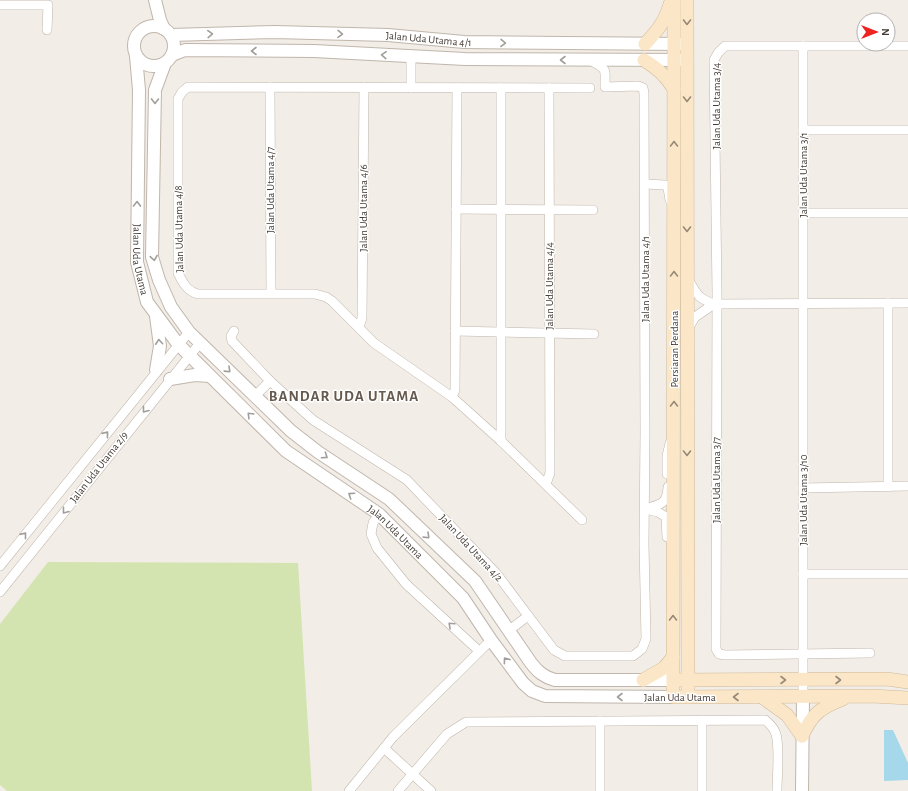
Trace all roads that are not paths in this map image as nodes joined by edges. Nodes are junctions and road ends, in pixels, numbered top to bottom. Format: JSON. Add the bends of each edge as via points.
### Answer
{"nodes":[{"id":1,"x":155,"y":0,"type":"edge"},
{"id":2,"x":673,"y":0,"type":"edge"},
{"id":3,"x":687,"y":0,"type":"edge"},
{"id":4,"x":0,"y":5,"type":"edge"},
{"id":5,"x":146,"y":28,"type":"junction"},
{"id":6,"x":47,"y":30,"type":"dead end"},
{"id":7,"x":167,"y":32,"type":"junction"},
{"id":8,"x":644,"y":44,"type":"junction"},
{"id":9,"x":674,"y":44,"type":"junction"},
{"id":10,"x":687,"y":44,"type":"junction"},
{"id":11,"x":803,"y":46,"type":"junction"},
{"id":12,"x":908,"y":46,"type":"edge"},
{"id":13,"x":136,"y":56,"type":"junction"},
{"id":14,"x":411,"y":56,"type":"junction"},
{"id":15,"x":168,"y":59,"type":"junction"},
{"id":16,"x":589,"y":60,"type":"junction"},
{"id":17,"x":644,"y":60,"type":"junction"},
{"id":18,"x":674,"y":60,"type":"junction"},
{"id":19,"x":687,"y":60,"type":"junction"},
{"id":20,"x":270,"y":87,"type":"junction"},
{"id":21,"x":364,"y":87,"type":"junction"},
{"id":22,"x":411,"y":88,"type":"junction"},
{"id":23,"x":457,"y":88,"type":"junction"},
{"id":24,"x":501,"y":88,"type":"junction"},
{"id":25,"x":549,"y":88,"type":"junction"},
{"id":26,"x":590,"y":88,"type":"dead end"},
{"id":27,"x":674,"y":89,"type":"junction"},
{"id":28,"x":803,"y":130,"type":"junction"},
{"id":29,"x":908,"y":130,"type":"edge"},
{"id":30,"x":645,"y":184,"type":"junction"},
{"id":31,"x":456,"y":209,"type":"junction"},
{"id":32,"x":502,"y":209,"type":"junction"},
{"id":33,"x":549,"y":210,"type":"junction"},
{"id":34,"x":593,"y":210,"type":"dead end"},
{"id":35,"x":803,"y":213,"type":"junction"},
{"id":36,"x":908,"y":213,"type":"edge"},
{"id":37,"x":674,"y":221,"type":"junction"},
{"id":38,"x":687,"y":276,"type":"junction"},
{"id":39,"x":270,"y":293,"type":"junction"},
{"id":40,"x":888,"y":303,"type":"junction"},
{"id":41,"x":908,"y":303,"type":"edge"},
{"id":42,"x":715,"y":304,"type":"junction"},
{"id":43,"x":803,"y":304,"type":"junction"},
{"id":44,"x":155,"y":313,"type":"junction"},
{"id":45,"x":359,"y":327,"type":"junction"},
{"id":46,"x":687,"y":330,"type":"junction"},
{"id":47,"x":234,"y":331,"type":"dead end"},
{"id":48,"x":189,"y":332,"type":"junction"},
{"id":49,"x":455,"y":332,"type":"junction"},
{"id":50,"x":502,"y":332,"type":"junction"},
{"id":51,"x":550,"y":333,"type":"junction"},
{"id":52,"x":594,"y":334,"type":"dead end"},
{"id":53,"x":200,"y":343,"type":"junction"},
{"id":54,"x":178,"y":344,"type":"junction"},
{"id":55,"x":189,"y":355,"type":"junction"},
{"id":56,"x":156,"y":370,"type":"junction"},
{"id":57,"x":210,"y":376,"type":"junction"},
{"id":58,"x":170,"y":379,"type":"junction"},
{"id":59,"x":270,"y":381,"type":"junction"},
{"id":60,"x":255,"y":396,"type":"junction"},
{"id":61,"x":452,"y":397,"type":"junction"},
{"id":62,"x":674,"y":434,"type":"junction"},
{"id":63,"x":501,"y":441,"type":"junction"},
{"id":64,"x":546,"y":484,"type":"junction"},
{"id":65,"x":908,"y":486,"type":"edge"},
{"id":66,"x":888,"y":487,"type":"junction"},
{"id":67,"x":802,"y":488,"type":"junction"},
{"id":68,"x":645,"y":509,"type":"junction"},
{"id":69,"x":379,"y":514,"type":"junction"},
{"id":70,"x":582,"y":520,"type":"dead end"},
{"id":71,"x":644,"y":544,"type":"joint"},
{"id":72,"x":0,"y":566,"type":"edge"},
{"id":73,"x":802,"y":574,"type":"junction"},
{"id":74,"x":908,"y":574,"type":"edge"},
{"id":75,"x":673,"y":576,"type":"junction"},
{"id":76,"x":0,"y":592,"type":"edge"},
{"id":77,"x":528,"y":616,"type":"junction"},
{"id":78,"x":508,"y":631,"type":"junction"},
{"id":79,"x":491,"y":640,"type":"junction"},
{"id":80,"x":479,"y":651,"type":"junction"},
{"id":81,"x":870,"y":653,"type":"dead end"},
{"id":82,"x":802,"y":654,"type":"junction"},
{"id":83,"x":673,"y":657,"type":"junction"},
{"id":84,"x":688,"y":659,"type":"junction"},
{"id":85,"x":643,"y":680,"type":"junction"},
{"id":86,"x":673,"y":680,"type":"junction"},
{"id":87,"x":688,"y":680,"type":"junction"},
{"id":88,"x":716,"y":680,"type":"junction"},
{"id":89,"x":802,"y":680,"type":"junction"},
{"id":90,"x":908,"y":682,"type":"edge"},
{"id":91,"x":762,"y":696,"type":"junction"},
{"id":92,"x":802,"y":696,"type":"junction"},
{"id":93,"x":850,"y":696,"type":"junction"},
{"id":94,"x":673,"y":697,"type":"junction"},
{"id":95,"x":688,"y":697,"type":"junction"},
{"id":96,"x":908,"y":698,"type":"edge"},
{"id":97,"x":702,"y":720,"type":"junction"},
{"id":98,"x":600,"y":721,"type":"junction"},
{"id":99,"x":802,"y":736,"type":"junction"},
{"id":100,"x":384,"y":748,"type":"junction"},
{"id":101,"x":412,"y":774,"type":"junction"},
{"id":102,"x":349,"y":791,"type":"edge"},
{"id":103,"x":398,"y":791,"type":"edge"},
{"id":104,"x":431,"y":791,"type":"edge"},
{"id":105,"x":600,"y":791,"type":"edge"},
{"id":106,"x":702,"y":791,"type":"edge"},
{"id":107,"x":778,"y":791,"type":"edge"},
{"id":108,"x":802,"y":791,"type":"edge"}],
"edges":[{"from":1,"to":5,"type":"street"},
{"from":1,"to":7,"type":"street","via":[[160,20]]},
{"from":2,"to":8,"type":"main road","via":[[666,17]]},
{"from":2,"to":9,"type":"main road","name":"Persiaran Perdana"},
{"from":3,"to":10,"type":"main road","name":"Persiaran Perdana","one_way":true},
{"from":4,"to":6,"type":"street","via":[[48,5]]},
{"from":5,"to":7,"type":"street","via":[[158,27]]},
{"from":5,"to":13,"type":"street","via":[[136,39]]},
{"from":7,"to":8,"type":"street","name":"Jalan Uda Utama 4/1","one_way":true,"via":[[275,32],[388,35],[464,42]]},
{"from":7,"to":15,"type":"street","via":[[174,48]]},
{"from":8,"to":9,"type":"street","name":"Jalan Uda Utama 4/1"},
{"from":9,"to":10,"type":"street","name":"Jalan Uda Utama 4/1"},
{"from":9,"to":18,"type":"main road","name":"Persiaran Perdana"},
{"from":10,"to":19,"type":"main road","name":"Persiaran Perdana"},
{"from":11,"to":12,"type":"street","name":"Jalan Uda Utama 3/4"},
{"from":11,"to":28,"type":"street","name":"Jalan Uda Utama 3/1"},
{"from":11,"to":42,"type":"street","name":"Jalan Uda Utama 3/4","via":[[725,46],[714,60]]},
{"from":13,"to":15,"type":"street","via":[[146,65],[152,66],[159,66]]},
{"from":44,"to":13,"type":"street","name":"Jalan Uda Utama","one_way":true,"via":[[147,302],[137,262],[139,90]]},
{"from":14,"to":15,"type":"street","name":"Jalan Uda Utama 4/1","one_way":true,"via":[[314,51],[185,50]]},
{"from":16,"to":14,"type":"street","name":"Jalan Uda Utama 4/1","one_way":true,"via":[[465,60]]},
{"from":14,"to":22,"type":"street"},
{"from":15,"to":48,"type":"street","name":"Jalan Uda Utama","one_way":true,"via":[[155,90],[152,257],[171,307]]},
{"from":16,"to":17,"type":"street","name":"Jalan Uda Utama 4/1"},
{"from":16,"to":30,"type":"street","name":"Jalan Uda Utama 4/1","via":[[605,69],[605,87],[638,86],[644,90]]},
{"from":17,"to":18,"type":"street","name":"Jalan Uda Utama 4/1"},
{"from":17,"to":27,"type":"main road","via":[[666,76]]},
{"from":18,"to":19,"type":"street","name":"Jalan Uda Utama 4/1"},
{"from":18,"to":27,"type":"main road","name":"Persiaran Perdana"},
{"from":19,"to":38,"type":"main road","name":"Persiaran Perdana","one_way":true},
{"from":20,"to":21,"type":"street"},
{"from":20,"to":39,"type":"street","name":"Jalan Uda Utama 4/7"},
{"from":20,"to":39,"type":"street","name":"Jalan Uda Utama 4/8","via":[[188,87],[178,99],[178,273],[185,287],[192,293]]},
{"from":21,"to":22,"type":"street"},
{"from":21,"to":45,"type":"street","name":"Jalan Uda Utama 4/6","via":[[362,318]]},
{"from":22,"to":23,"type":"street"},
{"from":23,"to":24,"type":"street"},
{"from":23,"to":31,"type":"street"},
{"from":24,"to":25,"type":"street"},
{"from":24,"to":32,"type":"street"},
{"from":25,"to":26,"type":"street"},
{"from":25,"to":33,"type":"street","name":"Jalan Uda Utama 4/4"},
{"from":37,"to":27,"type":"main road","name":"Persiaran Perdana","one_way":true},
{"from":28,"to":29,"type":"street"},
{"from":28,"to":35,"type":"street","name":"Jalan Uda Utama 3/1"},
{"from":30,"to":37,"type":"street","via":[[665,185],[668,188]]},
{"from":30,"to":68,"type":"street","name":"Jalan Uda Utama 4/1"},
{"from":31,"to":32,"type":"street"},
{"from":31,"to":49,"type":"street"},
{"from":32,"to":33,"type":"street"},
{"from":32,"to":50,"type":"street"},
{"from":33,"to":34,"type":"street"},
{"from":33,"to":51,"type":"street","name":"Jalan Uda Utama 4/4"},
{"from":35,"to":36,"type":"street"},
{"from":35,"to":43,"type":"street","name":"Jalan Uda Utama 3/1"},
{"from":62,"to":37,"type":"main road","name":"Persiaran Perdana","one_way":true},
{"from":38,"to":42,"type":"street","via":[[698,296]]},
{"from":38,"to":46,"type":"main road","name":"Persiaran Perdana"},
{"from":39,"to":45,"type":"street","via":[[315,294],[326,297]]},
{"from":40,"to":41,"type":"street"},
{"from":40,"to":43,"type":"street"},
{"from":40,"to":66,"type":"street"},
{"from":42,"to":43,"type":"street"},
{"from":42,"to":46,"type":"street","via":[[695,317]]},
{"from":42,"to":82,"type":"street","name":"Jalan Uda Utama 3/7","via":[[716,648],[719,654],[725,655]]},
{"from":43,"to":67,"type":"street","name":"Jalan Uda Utama 3/10"},
{"from":44,"to":54,"type":"street","name":"Jalan Uda Utama"},
{"from":56,"to":44,"type":"street","one_way":true,"via":[[160,346]]},
{"from":45,"to":61,"type":"street","via":[[374,343]]},
{"from":46,"to":84,"type":"main road","name":"Persiaran Perdana","one_way":true},
{"from":47,"to":59,"type":"street","name":"Jalan Uda Utama 4/2","via":[[232,341]]},
{"from":48,"to":53,"type":"street","name":"Jalan Uda Utama"},
{"from":48,"to":54,"type":"street","name":"Jalan Uda Utama 2/9"},
{"from":49,"to":50,"type":"street"},
{"from":49,"to":61,"type":"street","via":[[455,390]]},
{"from":50,"to":51,"type":"street"},
{"from":50,"to":63,"type":"street"},
{"from":51,"to":52,"type":"street"},
{"from":51,"to":64,"type":"street","name":"Jalan Uda Utama 4/4","via":[[550,473]]},
{"from":53,"to":55,"type":"street","name":"Jalan Uda Utama 2/9"},
{"from":53,"to":60,"type":"street","name":"Jalan Uda Utama","one_way":true},
{"from":54,"to":55,"type":"street","name":"Jalan Uda Utama"},
{"from":54,"to":56,"type":"street","name":"Jalan Uda Utama 2/9"},
{"from":55,"to":57,"type":"street","name":"Jalan Uda Utama"},
{"from":55,"to":58,"type":"street","name":"Jalan Uda Utama 2/9"},
{"from":72,"to":56,"type":"street","name":"Jalan Uda Utama 2/9","one_way":true},
{"from":57,"to":58,"type":"street","via":[[195,374]]},
{"from":69,"to":57,"type":"street","name":"Jalan Uda Utama","one_way":true,"via":[[286,451]]},
{"from":58,"to":76,"type":"street","name":"Jalan Uda Utama 2/9","one_way":true},
{"from":59,"to":60,"type":"street"},
{"from":59,"to":77,"type":"street","name":"Jalan Uda Utama 4/2","via":[[313,420],[407,480],[496,573]]},
{"from":60,"to":78,"type":"street","name":"Jalan Uda Utama","one_way":true,"via":[[291,431],[318,452],[389,499],[475,581]]},
{"from":61,"to":63,"type":"street"},
{"from":62,"to":68,"type":"street","via":[[667,456],[667,497],[665,501]]},
{"from":62,"to":75,"type":"main road","name":"Persiaran Perdana"},
{"from":63,"to":64,"type":"street"},
{"from":64,"to":70,"type":"street"},
{"from":65,"to":66,"type":"street"},
{"from":66,"to":67,"type":"street"},
{"from":67,"to":73,"type":"street","name":"Jalan Uda Utama 3/10"},
{"from":68,"to":71,"type":"street","name":"Jalan Uda Utama 4/1"},
{"from":68,"to":75,"type":"street","via":[[666,517],[668,554]]},
{"from":69,"to":79,"type":"street","name":"Jalan Uda Utama","via":[[463,598]]},
{"from":80,"to":69,"type":"street","one_way":true,"via":[[406,584],[377,548],[371,534],[373,523]]},
{"from":71,"to":77,"type":"street","name":"Jalan Uda Utama 4/2","via":[[646,639],[642,649],[633,656],[565,656],[554,650]]},
{"from":73,"to":74,"type":"street"},
{"from":73,"to":82,"type":"street","name":"Jalan Uda Utama 3/10"},
{"from":83,"to":75,"type":"main road","name":"Persiaran Perdana","one_way":true},
{"from":77,"to":78,"type":"street"},
{"from":78,"to":85,"type":"street","name":"Jalan Uda Utama","via":[[539,673],[547,678]]},
{"from":79,"to":80,"type":"street"},
{"from":94,"to":79,"type":"street","name":"Jalan Uda Utama","one_way":true,"via":[[545,696],[532,692]]},
{"from":80,"to":100,"type":"street"},
{"from":81,"to":82,"type":"street"},
{"from":82,"to":89,"type":"street","name":"Jalan Uda Utama 3/10"},
{"from":83,"to":85,"type":"main road","via":[[664,668]]},
{"from":83,"to":86,"type":"main road","name":"Persiaran Perdana"},
{"from":84,"to":87,"type":"main road","name":"Persiaran Perdana"},
{"from":84,"to":88,"type":"main road","via":[[703,675]]},
{"from":85,"to":86,"type":"street","name":"Jalan Uda Utama"},
{"from":86,"to":87,"type":"main road","name":"Jalan Uda Utama"},
{"from":86,"to":94,"type":"main road","name":"Persiaran Perdana"},
{"from":87,"to":88,"type":"main road","name":"Jalan Uda Utama"},
{"from":87,"to":95,"type":"main road","name":"Persiaran Perdana"},
{"from":88,"to":89,"type":"main road","name":"Jalan Uda Utama","one_way":true},
{"from":89,"to":90,"type":"main road","name":"Jalan Uda Utama","one_way":true,"via":[[887,679]]},
{"from":89,"to":92,"type":"street","name":"Jalan Uda Utama 3/10"},
{"from":91,"to":92,"type":"main road","name":"Jalan Uda Utama"},
{"from":91,"to":95,"type":"main road","name":"Jalan Uda Utama","one_way":true},
{"from":91,"to":99,"type":"main road","via":[[788,715]]},
{"from":92,"to":93,"type":"main road","name":"Jalan Uda Utama"},
{"from":92,"to":99,"type":"street"},
{"from":93,"to":96,"type":"main road","name":"Jalan Uda Utama"},
{"from":93,"to":99,"type":"main road","via":[[818,710]]},
{"from":94,"to":95,"type":"main road","name":"Jalan Uda Utama"},
{"from":97,"to":98,"type":"street"},
{"from":97,"to":106,"type":"street"},
{"from":97,"to":107,"type":"street","via":[[765,720],[771,725],[776,734]]},
{"from":98,"to":101,"type":"street","via":[[466,722],[447,734]]},
{"from":98,"to":105,"type":"street"},
{"from":99,"to":108,"type":"street"},
{"from":100,"to":101,"type":"street"},
{"from":100,"to":102,"type":"street"},
{"from":101,"to":103,"type":"street"},
{"from":101,"to":104,"type":"street"}]}
